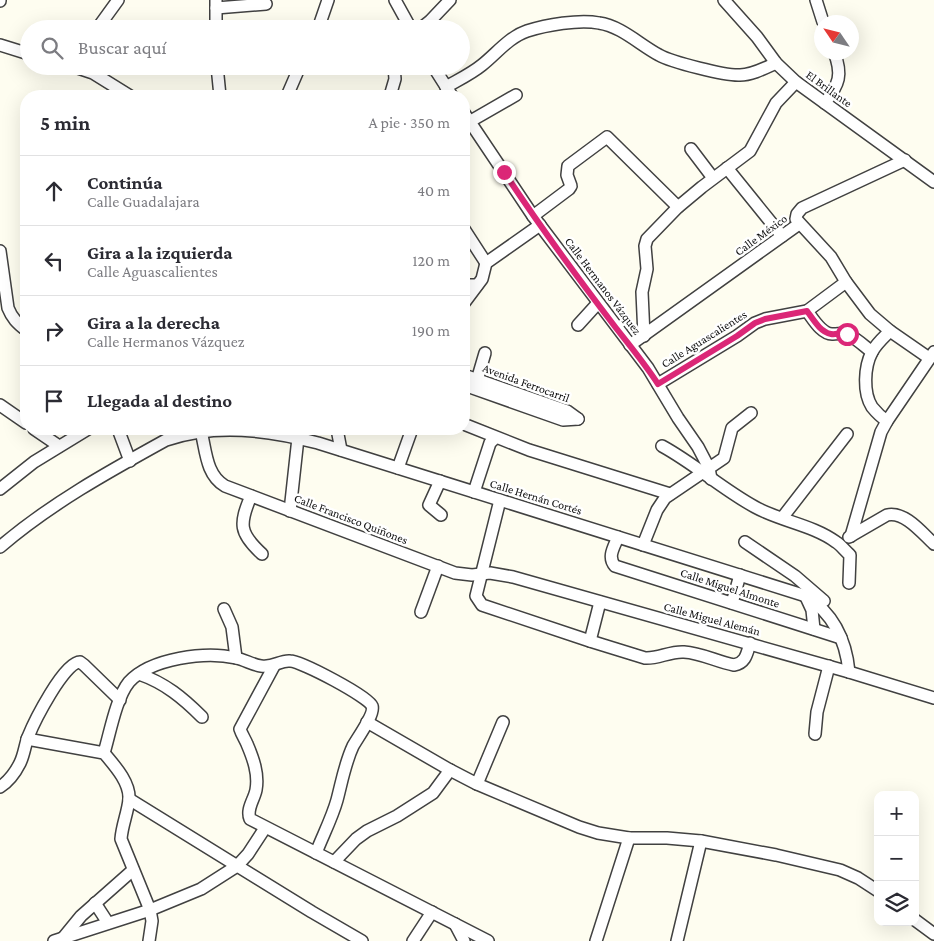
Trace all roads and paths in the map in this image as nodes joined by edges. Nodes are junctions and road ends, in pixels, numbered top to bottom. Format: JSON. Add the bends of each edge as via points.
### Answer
{"nodes":[{"id":1,"x":118,"y":0,"type":"edge"},
{"id":2,"x":328,"y":0,"type":"edge"},
{"id":3,"x":395,"y":0,"type":"edge"},
{"id":4,"x":450,"y":0,"type":"edge"},
{"id":5,"x":724,"y":0,"type":"edge"},
{"id":6,"x":816,"y":0,"type":"edge"},
{"id":7,"x":216,"y":4,"type":"edge"},
{"id":8,"x":266,"y":4,"type":"dead end"},
{"id":9,"x":821,"y":15,"type":"edge"},
{"id":10,"x":104,"y":20,"type":"edge"},
{"id":11,"x":216,"y":20,"type":"edge"},
{"id":12,"x":321,"y":20,"type":"edge"},
{"id":13,"x":406,"y":20,"type":"edge"},
{"id":14,"x":431,"y":20,"type":"edge"},
{"id":15,"x":0,"y":45,"type":"edge"},
{"id":16,"x":20,"y":51,"type":"edge"},
{"id":17,"x":837,"y":60,"type":"edge"},
{"id":18,"x":776,"y":63,"type":"junction"},
{"id":19,"x":96,"y":75,"type":"edge"},
{"id":20,"x":218,"y":75,"type":"edge"},
{"id":21,"x":296,"y":75,"type":"edge"},
{"id":22,"x":395,"y":75,"type":"edge"},
{"id":23,"x":439,"y":75,"type":"edge"},
{"id":24,"x":796,"y":82,"type":"junction"},
{"id":25,"x":120,"y":90,"type":"edge"},
{"id":26,"x":219,"y":90,"type":"edge"},
{"id":27,"x":290,"y":90,"type":"edge"},
{"id":28,"x":392,"y":90,"type":"edge"},
{"id":29,"x":448,"y":90,"type":"edge"},
{"id":30,"x":451,"y":90,"type":"edge"},
{"id":31,"x":516,"y":95,"type":"dead end"},
{"id":32,"x":825,"y":103,"type":"junction"},
{"id":33,"x":470,"y":116,"type":"edge"},
{"id":34,"x":470,"y":124,"type":"edge"},
{"id":35,"x":691,"y":149,"type":"dead end"},
{"id":36,"x":905,"y":160,"type":"junction"},
{"id":37,"x":727,"y":168,"type":"junction"},
{"id":38,"x":713,"y":178,"type":"junction"},
{"id":39,"x":934,"y":182,"type":"edge"},
{"id":40,"x":678,"y":207,"type":"junction"},
{"id":41,"x":537,"y":221,"type":"junction"},
{"id":42,"x":799,"y":224,"type":"junction"},
{"id":43,"x":782,"y":236,"type":"junction"},
{"id":44,"x":470,"y":238,"type":"edge"},
{"id":45,"x":0,"y":251,"type":"edge"},
{"id":46,"x":486,"y":263,"type":"junction"},
{"id":47,"x":2,"y":274,"type":"edge"},
{"id":48,"x":846,"y":282,"type":"junction"},
{"id":49,"x":470,"y":285,"type":"edge"},
{"id":50,"x":477,"y":285,"type":"junction"},
{"id":51,"x":470,"y":295,"type":"edge"},
{"id":52,"x":598,"y":303,"type":"junction"},
{"id":53,"x":807,"y":311,"type":"junction"},
{"id":54,"x":20,"y":324,"type":"edge"},
{"id":55,"x":578,"y":325,"type":"dead end"},
{"id":56,"x":890,"y":331,"type":"junction"},
{"id":57,"x":644,"y":336,"type":"junction"},
{"id":58,"x":630,"y":345,"type":"junction"},
{"id":59,"x":872,"y":352,"type":"junction"},
{"id":60,"x":485,"y":353,"type":"dead end"},
{"id":61,"x":931,"y":355,"type":"edge"},
{"id":62,"x":472,"y":384,"type":"edge"},
{"id":63,"x":658,"y":384,"type":"junction"},
{"id":64,"x":0,"y":405,"type":"edge"},
{"id":65,"x":752,"y":414,"type":"dead end"},
{"id":66,"x":20,"y":419,"type":"edge"},
{"id":67,"x":887,"y":421,"type":"junction"},
{"id":68,"x":470,"y":426,"type":"edge"},
{"id":69,"x":847,"y":434,"type":"dead end"},
{"id":70,"x":43,"y":435,"type":"edge"},
{"id":71,"x":78,"y":435,"type":"edge"},
{"id":72,"x":120,"y":435,"type":"edge"},
{"id":73,"x":180,"y":435,"type":"edge"},
{"id":74,"x":202,"y":435,"type":"edge"},
{"id":75,"x":281,"y":435,"type":"edge"},
{"id":76,"x":338,"y":435,"type":"edge"},
{"id":77,"x":410,"y":435,"type":"edge"},
{"id":78,"x":298,"y":438,"type":"junction"},
{"id":79,"x":495,"y":438,"type":"junction"},
{"id":80,"x":59,"y":446,"type":"junction"},
{"id":81,"x":662,"y":446,"type":"dead end"},
{"id":82,"x":341,"y":450,"type":"junction"},
{"id":83,"x":130,"y":460,"type":"junction"},
{"id":84,"x":398,"y":468,"type":"junction"},
{"id":85,"x":707,"y":473,"type":"junction"},
{"id":86,"x":440,"y":481,"type":"junction"},
{"id":87,"x":0,"y":489,"type":"edge"},
{"id":88,"x":474,"y":492,"type":"junction"},
{"id":89,"x":670,"y":494,"type":"junction"},
{"id":90,"x":251,"y":496,"type":"junction"},
{"id":91,"x":500,"y":500,"type":"junction"},
{"id":92,"x":290,"y":511,"type":"junction"},
{"id":93,"x":441,"y":515,"type":"dead end"},
{"id":94,"x":782,"y":518,"type":"junction"},
{"id":95,"x":851,"y":536,"type":"junction"},
{"id":96,"x":618,"y":537,"type":"junction"},
{"id":97,"x":836,"y":541,"type":"junction"},
{"id":98,"x":745,"y":542,"type":"dead end"},
{"id":99,"x":934,"y":544,"type":"edge"},
{"id":100,"x":643,"y":545,"type":"junction"},
{"id":101,"x":0,"y":547,"type":"edge"},
{"id":102,"x":262,"y":554,"type":"dead end"},
{"id":103,"x":438,"y":566,"type":"junction"},
{"id":104,"x":482,"y":574,"type":"junction"},
{"id":105,"x":740,"y":575,"type":"junction"},
{"id":106,"x":795,"y":576,"type":"junction"},
{"id":107,"x":849,"y":583,"type":"dead end"},
{"id":108,"x":795,"y":592,"type":"junction"},
{"id":109,"x":806,"y":596,"type":"junction"},
{"id":110,"x":600,"y":602,"type":"junction"},
{"id":111,"x":826,"y":602,"type":"dead end"},
{"id":112,"x":732,"y":603,"type":"junction"},
{"id":113,"x":224,"y":609,"type":"dead end"},
{"id":114,"x":421,"y":612,"type":"dead end"},
{"id":115,"x":814,"y":629,"type":"junction"},
{"id":116,"x":841,"y":638,"type":"junction"},
{"id":117,"x":590,"y":641,"type":"junction"},
{"id":118,"x":750,"y":643,"type":"junction"},
{"id":119,"x":236,"y":658,"type":"junction"},
{"id":120,"x":274,"y":666,"type":"junction"},
{"id":121,"x":829,"y":666,"type":"junction"},
{"id":122,"x":849,"y":672,"type":"junction"},
{"id":123,"x":139,"y":674,"type":"junction"},
{"id":124,"x":934,"y":698,"type":"edge"},
{"id":125,"x":120,"y":700,"type":"junction"},
{"id":126,"x":202,"y":717,"type":"dead end"},
{"id":127,"x":367,"y":722,"type":"junction"},
{"id":128,"x":503,"y":722,"type":"dead end"},
{"id":129,"x":815,"y":734,"type":"dead end"},
{"id":130,"x":27,"y":739,"type":"junction"},
{"id":131,"x":104,"y":753,"type":"junction"},
{"id":132,"x":450,"y":770,"type":"junction"},
{"id":133,"x":477,"y":784,"type":"junction"},
{"id":134,"x":0,"y":787,"type":"edge"},
{"id":135,"x":129,"y":799,"type":"junction"},
{"id":136,"x":266,"y":828,"type":"junction"},
{"id":137,"x":629,"y":838,"type":"junction"},
{"id":138,"x":701,"y":841,"type":"junction"},
{"id":139,"x":316,"y":853,"type":"junction"},
{"id":140,"x":334,"y":862,"type":"junction"},
{"id":141,"x":237,"y":866,"type":"junction"},
{"id":142,"x":133,"y":870,"type":"junction"},
{"id":143,"x":874,"y":888,"type":"edge"},
{"id":144,"x":95,"y":903,"type":"junction"},
{"id":145,"x":150,"y":910,"type":"junction"},
{"id":146,"x":432,"y":912,"type":"junction"},
{"id":147,"x":919,"y":923,"type":"edge"},
{"id":148,"x":108,"y":924,"type":"junction"},
{"id":149,"x":455,"y":924,"type":"junction"},
{"id":150,"x":934,"y":934,"type":"edge"},
{"id":151,"x":59,"y":939,"type":"edge"},
{"id":152,"x":149,"y":941,"type":"edge"},
{"id":153,"x":362,"y":941,"type":"edge"},
{"id":154,"x":413,"y":941,"type":"edge"},
{"id":155,"x":464,"y":941,"type":"edge"},
{"id":156,"x":488,"y":941,"type":"edge"},
{"id":157,"x":596,"y":941,"type":"edge"},
{"id":158,"x":677,"y":941,"type":"edge"}],
"edges":[{"from":1,"to":10,"type":"street"},
{"from":2,"to":12,"type":"street"},
{"from":3,"to":13,"type":"street"},
{"from":4,"to":14,"type":"street"},
{"from":5,"to":18,"type":"street","name":"El Brillante","via":[[758,37]]},
{"from":6,"to":9,"type":"street"},
{"from":7,"to":8,"type":"street"},
{"from":7,"to":11,"type":"street"},
{"from":15,"to":16,"type":"street"},
{"from":17,"to":32,"type":"street","via":[[839,78]]},
{"from":18,"to":24,"type":"street","name":"El Brillante"},
{"from":18,"to":30,"type":"street","via":[[749,74],[730,74],[661,57],[616,29],[589,22],[554,25],[518,35]]},
{"from":19,"to":25,"type":"street"},
{"from":20,"to":26,"type":"street"},
{"from":21,"to":27,"type":"street"},
{"from":22,"to":28,"type":"street"},
{"from":23,"to":29,"type":"street"},
{"from":24,"to":32,"type":"street","name":"El Brillante"},
{"from":24,"to":37,"type":"street","via":[[769,112],[750,151]]},
{"from":31,"to":33,"type":"street"},
{"from":32,"to":36,"type":"street","name":"El Brillante"},
{"from":34,"to":41,"type":"street","name":"Calle Hermanos Vázquez"},
{"from":35,"to":38,"type":"street"},
{"from":36,"to":39,"type":"street","name":"El Brillante"},
{"from":36,"to":42,"type":"street","name":"Calle México","via":[[802,208],[796,219]]},
{"from":37,"to":38,"type":"street"},
{"from":37,"to":43,"type":"street"},
{"from":38,"to":40,"type":"street"},
{"from":40,"to":41,"type":"street","via":[[607,137],[568,166],[569,189]]},
{"from":40,"to":57,"type":"street","via":[[645,246]]},
{"from":41,"to":46,"type":"street"},
{"from":41,"to":52,"type":"street","name":"Calle Hermanos Vázquez"},
{"from":42,"to":43,"type":"street","name":"Calle México"},
{"from":42,"to":48,"type":"street","via":[[831,258]]},
{"from":43,"to":57,"type":"street","name":"Calle México"},
{"from":44,"to":46,"type":"street"},
{"from":45,"to":47,"type":"street"},
{"from":46,"to":50,"type":"street"},
{"from":47,"to":54,"type":"street","via":[[8,308]]},
{"from":48,"to":53,"type":"street","name":"Calle Aguascalientes"},
{"from":48,"to":56,"type":"street","via":[[866,310]]},
{"from":49,"to":50,"type":"street"},
{"from":50,"to":51,"type":"street"},
{"from":52,"to":55,"type":"street"},
{"from":52,"to":58,"type":"street","name":"Calle Hermanos Vázquez"},
{"from":53,"to":59,"type":"street","via":[[826,332],[847,334]]},
{"from":53,"to":63,"type":"street","name":"Calle Aguascalientes","via":[[755,323]]},
{"from":56,"to":59,"type":"street"},
{"from":56,"to":61,"type":"street"},
{"from":57,"to":58,"type":"street","name":"Calle México"},
{"from":58,"to":63,"type":"street","name":"Calle Hermanos Vázquez"},
{"from":59,"to":67,"type":"street","via":[[866,378],[868,398]]},
{"from":60,"to":62,"type":"street"},
{"from":61,"to":67,"type":"street"},
{"from":62,"to":62,"type":"street","name":"Avenida Ferrocarril","via":[[563,420],[578,419],[567,411]]},
{"from":63,"to":85,"type":"street","name":"Calle Hermanos Vázquez","via":[[698,447]]},
{"from":64,"to":66,"type":"street"},
{"from":65,"to":85,"type":"street","via":[[732,428],[724,458]]},
{"from":67,"to":95,"type":"street","via":[[876,446]]},
{"from":68,"to":79,"type":"street"},
{"from":69,"to":94,"type":"street"},
{"from":70,"to":80,"type":"street"},
{"from":71,"to":80,"type":"street"},
{"from":72,"to":83,"type":"street"},
{"from":73,"to":83,"type":"street","name":"Calle Hernán Cortés"},
{"from":74,"to":90,"type":"street","name":"Calle Francisco Quiñones","via":[[214,477],[225,486]]},
{"from":75,"to":78,"type":"street","name":"Calle Hernán Cortés"},
{"from":76,"to":82,"type":"street"},
{"from":77,"to":84,"type":"street"},
{"from":78,"to":82,"type":"street","name":"Calle Hernán Cortés"},
{"from":78,"to":92,"type":"street"},
{"from":79,"to":88,"type":"street","via":[[490,443]]},
{"from":79,"to":89,"type":"street"},
{"from":80,"to":87,"type":"street"},
{"from":81,"to":85,"type":"street"},
{"from":82,"to":84,"type":"street","name":"Calle Hernán Cortés"},
{"from":83,"to":101,"type":"street","via":[[70,496]]},
{"from":84,"to":86,"type":"street","name":"Calle Hernán Cortés"},
{"from":85,"to":89,"type":"street"},
{"from":85,"to":94,"type":"street","name":"Calle Hermanos Vázquez","via":[[733,494]]},
{"from":86,"to":88,"type":"street","name":"Calle Hernán Cortés"},
{"from":86,"to":93,"type":"street","via":[[429,505]]},
{"from":88,"to":91,"type":"street","name":"Calle Hernán Cortés"},
{"from":89,"to":100,"type":"street","via":[[660,504]]},
{"from":90,"to":92,"type":"street","name":"Calle Francisco Quiñones"},
{"from":90,"to":102,"type":"street","via":[[244,512],[243,527],[248,541]]},
{"from":91,"to":96,"type":"street","name":"Calle Hernán Cortés"},
{"from":91,"to":104,"type":"street"},
{"from":92,"to":103,"type":"street","name":"Calle Francisco Quiñones"},
{"from":94,"to":97,"type":"street","name":"Calle Hermanos Vázquez"},
{"from":95,"to":97,"type":"street"},
{"from":95,"to":99,"type":"street","via":[[893,514],[905,518]]},
{"from":96,"to":100,"type":"street","name":"Calle Hernán Cortés"},
{"from":96,"to":112,"type":"street","name":"Calle Miguel Almonte","via":[[611,556],[615,566]]},
{"from":97,"to":107,"type":"street","via":[[850,555]]},
{"from":98,"to":106,"type":"street"},
{"from":100,"to":105,"type":"street","name":"Calle Hernán Cortés"},
{"from":103,"to":104,"type":"street","name":"Calle Francisco Quiñones","via":[[464,574]]},
{"from":103,"to":114,"type":"street"},
{"from":104,"to":110,"type":"street","name":"Calle Miguel Alemán","via":[[513,577]]},
{"from":104,"to":117,"type":"street","via":[[476,596],[482,605]]},
{"from":105,"to":108,"type":"street","name":"Calle Hernán Cortés"},
{"from":105,"to":112,"type":"street"},
{"from":106,"to":108,"type":"street"},
{"from":106,"to":111,"type":"street"},
{"from":108,"to":109,"type":"street","name":"Calle Hernán Cortés"},
{"from":109,"to":115,"type":"street","via":[[812,610]]},
{"from":109,"to":116,"type":"street","name":"Calle Hernán Cortés","via":[[825,611]]},
{"from":110,"to":117,"type":"street"},
{"from":110,"to":118,"type":"street","name":"Calle Miguel Alemán"},
{"from":112,"to":115,"type":"street","name":"Calle Miguel Almonte"},
{"from":113,"to":119,"type":"street","via":[[232,627]]},
{"from":115,"to":116,"type":"street","name":"Calle Miguel Almonte"},
{"from":116,"to":122,"type":"street","name":"Calle Hernán Cortés"},
{"from":117,"to":118,"type":"street","via":[[645,658],[684,652],[734,665],[745,658]]},
{"from":118,"to":121,"type":"street","name":"Calle Miguel Alemán"},
{"from":119,"to":120,"type":"street","via":[[261,666]]},
{"from":119,"to":123,"type":"street","via":[[171,659]]},
{"from":120,"to":127,"type":"street","via":[[286,661],[297,662],[358,693],[373,707]]},
{"from":120,"to":136,"type":"street","via":[[240,729],[252,755],[256,774],[256,791],[248,815],[250,820]]},
{"from":121,"to":122,"type":"street","name":"Calle Miguel Alemán"},
{"from":121,"to":129,"type":"street"},
{"from":122,"to":124,"type":"street","name":"Calle Miguel Alemán"},
{"from":123,"to":125,"type":"street","via":[[129,682]]},
{"from":123,"to":126,"type":"street","via":[[171,689]]},
{"from":125,"to":130,"type":"street","via":[[91,670],[76,662],[59,681]]},
{"from":125,"to":131,"type":"street"},
{"from":127,"to":132,"type":"street"},
{"from":127,"to":139,"type":"street","via":[[347,760],[337,802]]},
{"from":128,"to":133,"type":"street"},
{"from":130,"to":131,"type":"street"},
{"from":130,"to":134,"type":"street","via":[[20,762]]},
{"from":131,"to":135,"type":"street","via":[[125,783]]},
{"from":132,"to":133,"type":"street"},
{"from":132,"to":140,"type":"street","via":[[433,793],[367,831]]},
{"from":133,"to":137,"type":"street","via":[[579,827]]},
{"from":135,"to":141,"type":"street"},
{"from":135,"to":142,"type":"street","via":[[121,839]]},
{"from":136,"to":139,"type":"street"},
{"from":136,"to":141,"type":"street"},
{"from":137,"to":138,"type":"street"},
{"from":137,"to":157,"type":"street"},
{"from":138,"to":143,"type":"street","via":[[840,870]]},
{"from":138,"to":158,"type":"street"},
{"from":139,"to":140,"type":"street"},
{"from":140,"to":146,"type":"street"},
{"from":141,"to":145,"type":"street","via":[[201,889]]},
{"from":141,"to":153,"type":"street"},
{"from":142,"to":144,"type":"street"},
{"from":142,"to":145,"type":"street"},
{"from":144,"to":148,"type":"street"},
{"from":144,"to":151,"type":"street"},
{"from":145,"to":148,"type":"street"},
{"from":145,"to":152,"type":"street"},
{"from":146,"to":149,"type":"street"},
{"from":146,"to":154,"type":"street"},
{"from":147,"to":150,"type":"street"},
{"from":148,"to":151,"type":"street"},
{"from":149,"to":155,"type":"street"},
{"from":149,"to":156,"type":"street"}]}
